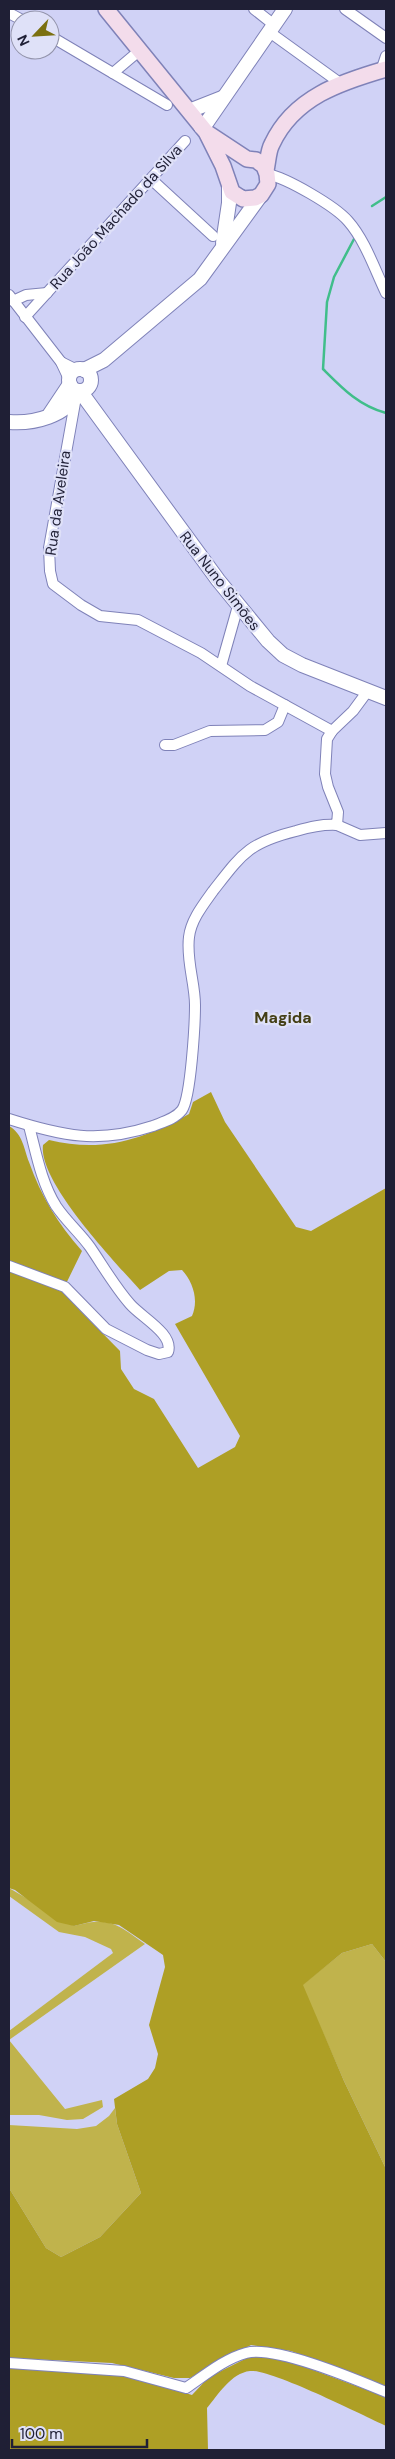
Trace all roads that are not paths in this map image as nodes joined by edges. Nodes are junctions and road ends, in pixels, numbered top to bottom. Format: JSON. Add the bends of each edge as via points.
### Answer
{"nodes":[{"id":1,"x":106,"y":9,"type":"edge"},
{"id":2,"x":254,"y":9,"type":"edge"},
{"id":3,"x":285,"y":9,"type":"edge"},
{"id":4,"x":345,"y":9,"type":"edge"},
{"id":5,"x":270,"y":28,"type":"junction"},
{"id":6,"x":385,"y":40,"type":"edge"},
{"id":7,"x":60,"y":42,"type":"edge"},
{"id":8,"x":139,"y":51,"type":"junction"},
{"id":9,"x":386,"y":56,"type":"edge"},
{"id":10,"x":384,"y":70,"type":"edge"},
{"id":11,"x":114,"y":73,"type":"junction"},
{"id":12,"x":340,"y":83,"type":"junction"},
{"id":13,"x":222,"y":98,"type":"junction"},
{"id":14,"x":167,"y":105,"type":"dead end"},
{"id":15,"x":189,"y":111,"type":"junction"},
{"id":16,"x":204,"y":130,"type":"junction"},
{"id":17,"x":185,"y":141,"type":"dead end"},
{"id":18,"x":271,"y":145,"type":"junction"},
{"id":19,"x":249,"y":159,"type":"junction"},
{"id":20,"x":151,"y":179,"type":"junction"},
{"id":21,"x":228,"y":182,"type":"junction"},
{"id":22,"x":265,"y":182,"type":"junction"},
{"id":23,"x":295,"y":185,"type":"junction"},
{"id":24,"x":213,"y":236,"type":"dead end"},
{"id":25,"x":222,"y":248,"type":"junction"},
{"id":26,"x":47,"y":293,"type":"junction"},
{"id":27,"x":386,"y":293,"type":"edge"},
{"id":28,"x":11,"y":298,"type":"edge"},
{"id":29,"x":25,"y":317,"type":"junction"},
{"id":30,"x":80,"y":390,"type":"junction"},
{"id":31,"x":50,"y":414,"type":"junction"},
{"id":32,"x":9,"y":422,"type":"edge"},
{"id":33,"x":238,"y":606,"type":"junction"},
{"id":34,"x":221,"y":666,"type":"junction"},
{"id":35,"x":367,"y":692,"type":"junction"},
{"id":36,"x":386,"y":698,"type":"edge"},
{"id":37,"x":285,"y":705,"type":"junction"},
{"id":38,"x":332,"y":731,"type":"junction"},
{"id":39,"x":165,"y":745,"type":"dead end"},
{"id":40,"x":337,"y":825,"type":"junction"},
{"id":41,"x":386,"y":833,"type":"edge"},
{"id":42,"x":9,"y":1119,"type":"edge"},
{"id":43,"x":30,"y":1126,"type":"junction"},
{"id":44,"x":9,"y":1266,"type":"edge"},
{"id":45,"x":9,"y":2363,"type":"edge"},
{"id":46,"x":386,"y":2392,"type":"edge"}],
"edges":[{"from":1,"to":8,"type":"main road"},
{"from":2,"to":5,"type":"street"},
{"from":3,"to":5,"type":"street"},
{"from":4,"to":6,"type":"street"},
{"from":5,"to":12,"type":"street"},
{"from":5,"to":13,"type":"street"},
{"from":7,"to":11,"type":"street"},
{"from":8,"to":11,"type":"street"},
{"from":8,"to":15,"type":"main road"},
{"from":9,"to":10,"type":"street"},
{"from":10,"to":12,"type":"main road"},
{"from":11,"to":14,"type":"street"},
{"from":12,"to":18,"type":"main road","via":[[301,107]]},
{"from":13,"to":15,"type":"street"},
{"from":13,"to":16,"type":"street"},
{"from":15,"to":16,"type":"main road"},
{"from":16,"to":19,"type":"main road"},
{"from":16,"to":21,"type":"main road"},
{"from":17,"to":20,"type":"street","name":"Rua João Machado da Silva"},
{"from":18,"to":19,"type":"main road"},
{"from":18,"to":22,"type":"main road"},
{"from":19,"to":21,"type":"main road","via":[[236,162]]},
{"from":19,"to":22,"type":"main road","via":[[260,163]]},
{"from":20,"to":24,"type":"street"},
{"from":20,"to":26,"type":"street","name":"Rua João Machado da Silva"},
{"from":21,"to":22,"type":"main road","via":[[232,192],[249,200]]},
{"from":21,"to":25,"type":"street","via":[[227,223]]},
{"from":22,"to":23,"type":"street"},
{"from":22,"to":23,"type":"street"},
{"from":22,"to":25,"type":"street"},
{"from":23,"to":27,"type":"street","via":[[347,219]]},
{"from":25,"to":30,"type":"street","via":[[200,280],[104,360]]},
{"from":26,"to":28,"type":"street","name":"Rua João Machado da Silva"},
{"from":26,"to":29,"type":"street","name":"Rua João Machado da Silva"},
{"from":28,"to":29,"type":"street","name":"Rua Nuno Simões"},
{"from":29,"to":30,"type":"street","name":"Rua Nuno Simões"},
{"from":30,"to":31,"type":"street"},
{"from":30,"to":31,"type":"street"},
{"from":30,"to":33,"type":"street","name":"Rua Nuno Simões"},
{"from":30,"to":34,"type":"street","name":"Rua da Aveleira","via":[[49,548],[54,584],[100,616],[138,620]]},
{"from":31,"to":32,"type":"street","via":[[32,422]]},
{"from":33,"to":34,"type":"street"},
{"from":33,"to":35,"type":"street","name":"Rua Nuno Simões","via":[[283,655]]},
{"from":34,"to":37,"type":"street","name":"Rua da Aveleira"},
{"from":35,"to":36,"type":"street","name":"Rua Nuno Simões"},
{"from":35,"to":38,"type":"street"},
{"from":37,"to":38,"type":"street","name":"Rua da Aveleira"},
{"from":37,"to":39,"type":"street","via":[[278,722],[265,730],[210,731],[174,745]]},
{"from":38,"to":40,"type":"street","via":[[327,739],[325,774],[338,812]]},
{"from":40,"to":41,"type":"street","via":[[360,834]]},
{"from":40,"to":43,"type":"street","via":[[316,825],[266,839],[252,847],[235,864],[194,921],[188,943],[195,1015],[187,1096],[177,1115],[152,1126],[108,1137],[76,1137]]},
{"from":42,"to":43,"type":"street"},
{"from":43,"to":44,"type":"street","via":[[39,1166],[56,1205],[128,1302],[164,1334],[169,1344],[168,1352],[159,1354],[147,1350],[112,1332],[97,1322],[66,1287]]},
{"from":45,"to":46,"type":"street","via":[[124,2371],[186,2388],[225,2362],[246,2353],[262,2352],[286,2356]]}]}
